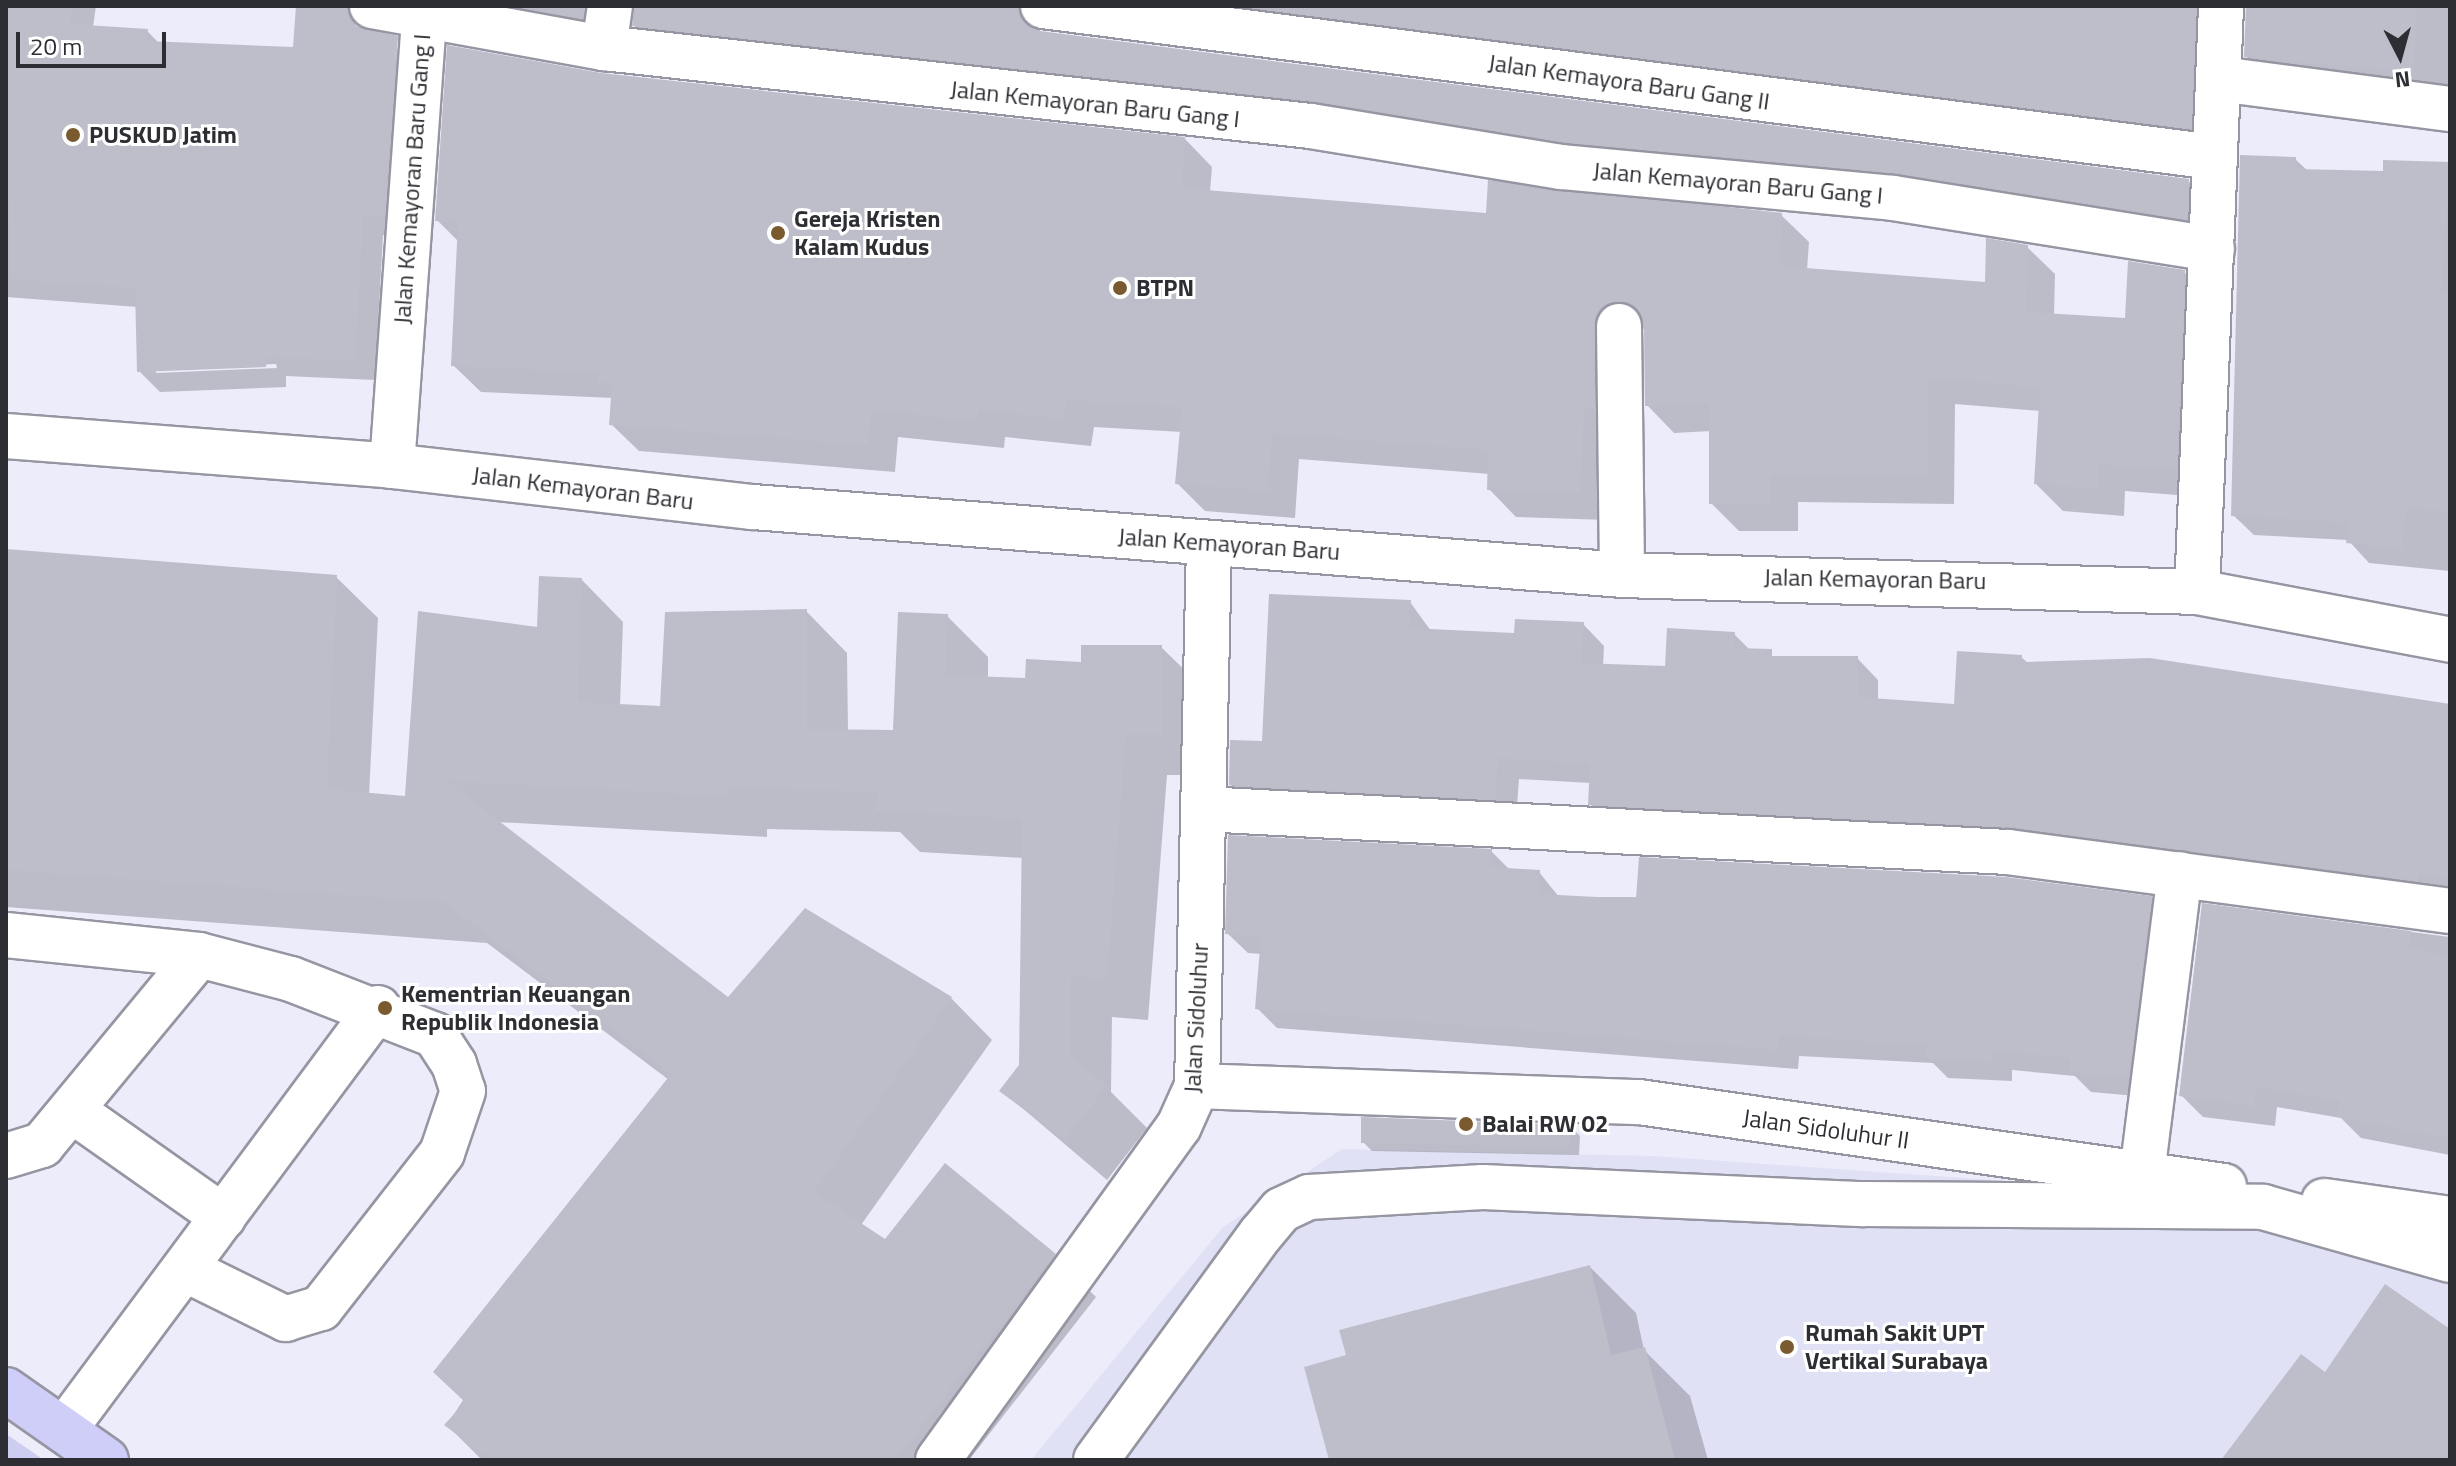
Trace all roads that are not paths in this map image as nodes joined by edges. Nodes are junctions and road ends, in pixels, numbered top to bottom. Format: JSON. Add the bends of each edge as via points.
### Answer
{"nodes":[{"id":1,"x":372,"y":6,"type":"edge"},
{"id":2,"x":1043,"y":6,"type":"edge"},
{"id":3,"x":2221,"y":6,"type":"edge"},
{"id":4,"x":424,"y":17,"type":"junction"},
{"id":5,"x":607,"y":27,"type":"edge"},
{"id":6,"x":2219,"y":79,"type":"junction"},
{"id":7,"x":2450,"y":109,"type":"edge"},
{"id":8,"x":2214,"y":157,"type":"junction"},
{"id":9,"x":2212,"y":249,"type":"junction"},
{"id":10,"x":1619,"y":326,"type":"dead end"},
{"id":11,"x":6,"y":436,"type":"edge"},
{"id":12,"x":392,"y":466,"type":"junction"},
{"id":13,"x":1209,"y":543,"type":"junction"},
{"id":14,"x":1622,"y":575,"type":"junction"},
{"id":15,"x":2197,"y":592,"type":"junction"},
{"id":16,"x":2450,"y":640,"type":"edge"},
{"id":17,"x":1203,"y":809,"type":"junction"},
{"id":18,"x":2180,"y":874,"type":"junction"},
{"id":19,"x":2450,"y":911,"type":"edge"},
{"id":20,"x":6,"y":935,"type":"edge"},
{"id":21,"x":199,"y":955,"type":"junction"},
{"id":22,"x":378,"y":1008,"type":"junction"},
{"id":23,"x":1197,"y":1086,"type":"junction"},
{"id":24,"x":73,"y":1111,"type":"junction"},
{"id":25,"x":6,"y":1156,"type":"edge"},
{"id":26,"x":2142,"y":1174,"type":"junction"},
{"id":27,"x":223,"y":1217,"type":"junction"},
{"id":28,"x":2450,"y":1219,"type":"edge"},
{"id":29,"x":2450,"y":1260,"type":"edge"},
{"id":30,"x":185,"y":1269,"type":"junction"},
{"id":31,"x":6,"y":1390,"type":"edge"},
{"id":32,"x":64,"y":1430,"type":"junction"},
{"id":33,"x":106,"y":1460,"type":"edge"},
{"id":34,"x":938,"y":1460,"type":"edge"},
{"id":35,"x":1096,"y":1460,"type":"edge"}],
"edges":[{"from":1,"to":4,"type":"street"},
{"from":2,"to":8,"type":"street","name":"Jalan Kemayora Baru Gang II"},
{"from":3,"to":6,"type":"street"},
{"from":4,"to":5,"type":"street","name":"Jalan Kemayoran Baru Gang I"},
{"from":4,"to":12,"type":"street","name":"Jalan Kemayoran Baru Gang I"},
{"from":5,"to":9,"type":"street","name":"Jalan Kemayoran Baru Gang I","via":[[1311,126],[1561,167],[1907,200]]},
{"from":6,"to":7,"type":"street"},
{"from":6,"to":8,"type":"street"},
{"from":8,"to":9,"type":"street"},
{"from":9,"to":15,"type":"street"},
{"from":10,"to":14,"type":"street"},
{"from":11,"to":12,"type":"street","name":"Jalan Kemayoran Baru"},
{"from":12,"to":13,"type":"street","name":"Jalan Kemayoran Baru","via":[[753,507]]},
{"from":13,"to":14,"type":"street","name":"Jalan Kemayoran Baru"},
{"from":13,"to":17,"type":"street","name":"Jalan Sidoluhur"},
{"from":14,"to":15,"type":"street","name":"Jalan Kemayoran Baru"},
{"from":15,"to":16,"type":"street","name":"Jalan Kemayoran Baru"},
{"from":17,"to":18,"type":"street","via":[[2008,852]]},
{"from":17,"to":23,"type":"street","name":"Jalan Sidoluhur"},
{"from":18,"to":19,"type":"street"},
{"from":18,"to":26,"type":"street"},
{"from":20,"to":21,"type":"street"},
{"from":21,"to":22,"type":"street"},
{"from":21,"to":24,"type":"street"},
{"from":22,"to":27,"type":"street"},
{"from":22,"to":30,"type":"street","via":[[435,1035],[454,1064],[463,1091],[442,1153],[305,1319],[257,1310]]},
{"from":23,"to":26,"type":"street","name":"Jalan Sidoluhur II","via":[[1639,1102]]},
{"from":23,"to":34,"type":"street","name":"Jalan Sidoluhur","via":[[1179,1126]]},
{"from":24,"to":25,"type":"street","via":[[32,1153]]},
{"from":24,"to":27,"type":"street"},
{"from":26,"to":28,"type":"street","name":"Jalan Sidoluhur II"},
{"from":27,"to":30,"type":"street"},
{"from":29,"to":35,"type":"street","via":[[2263,1207],[1864,1204],[1483,1187],[1309,1197],[1281,1210],[1261,1234]]},
{"from":30,"to":32,"type":"street"},
{"from":31,"to":32,"type":"main road"},
{"from":32,"to":33,"type":"main road"}]}
